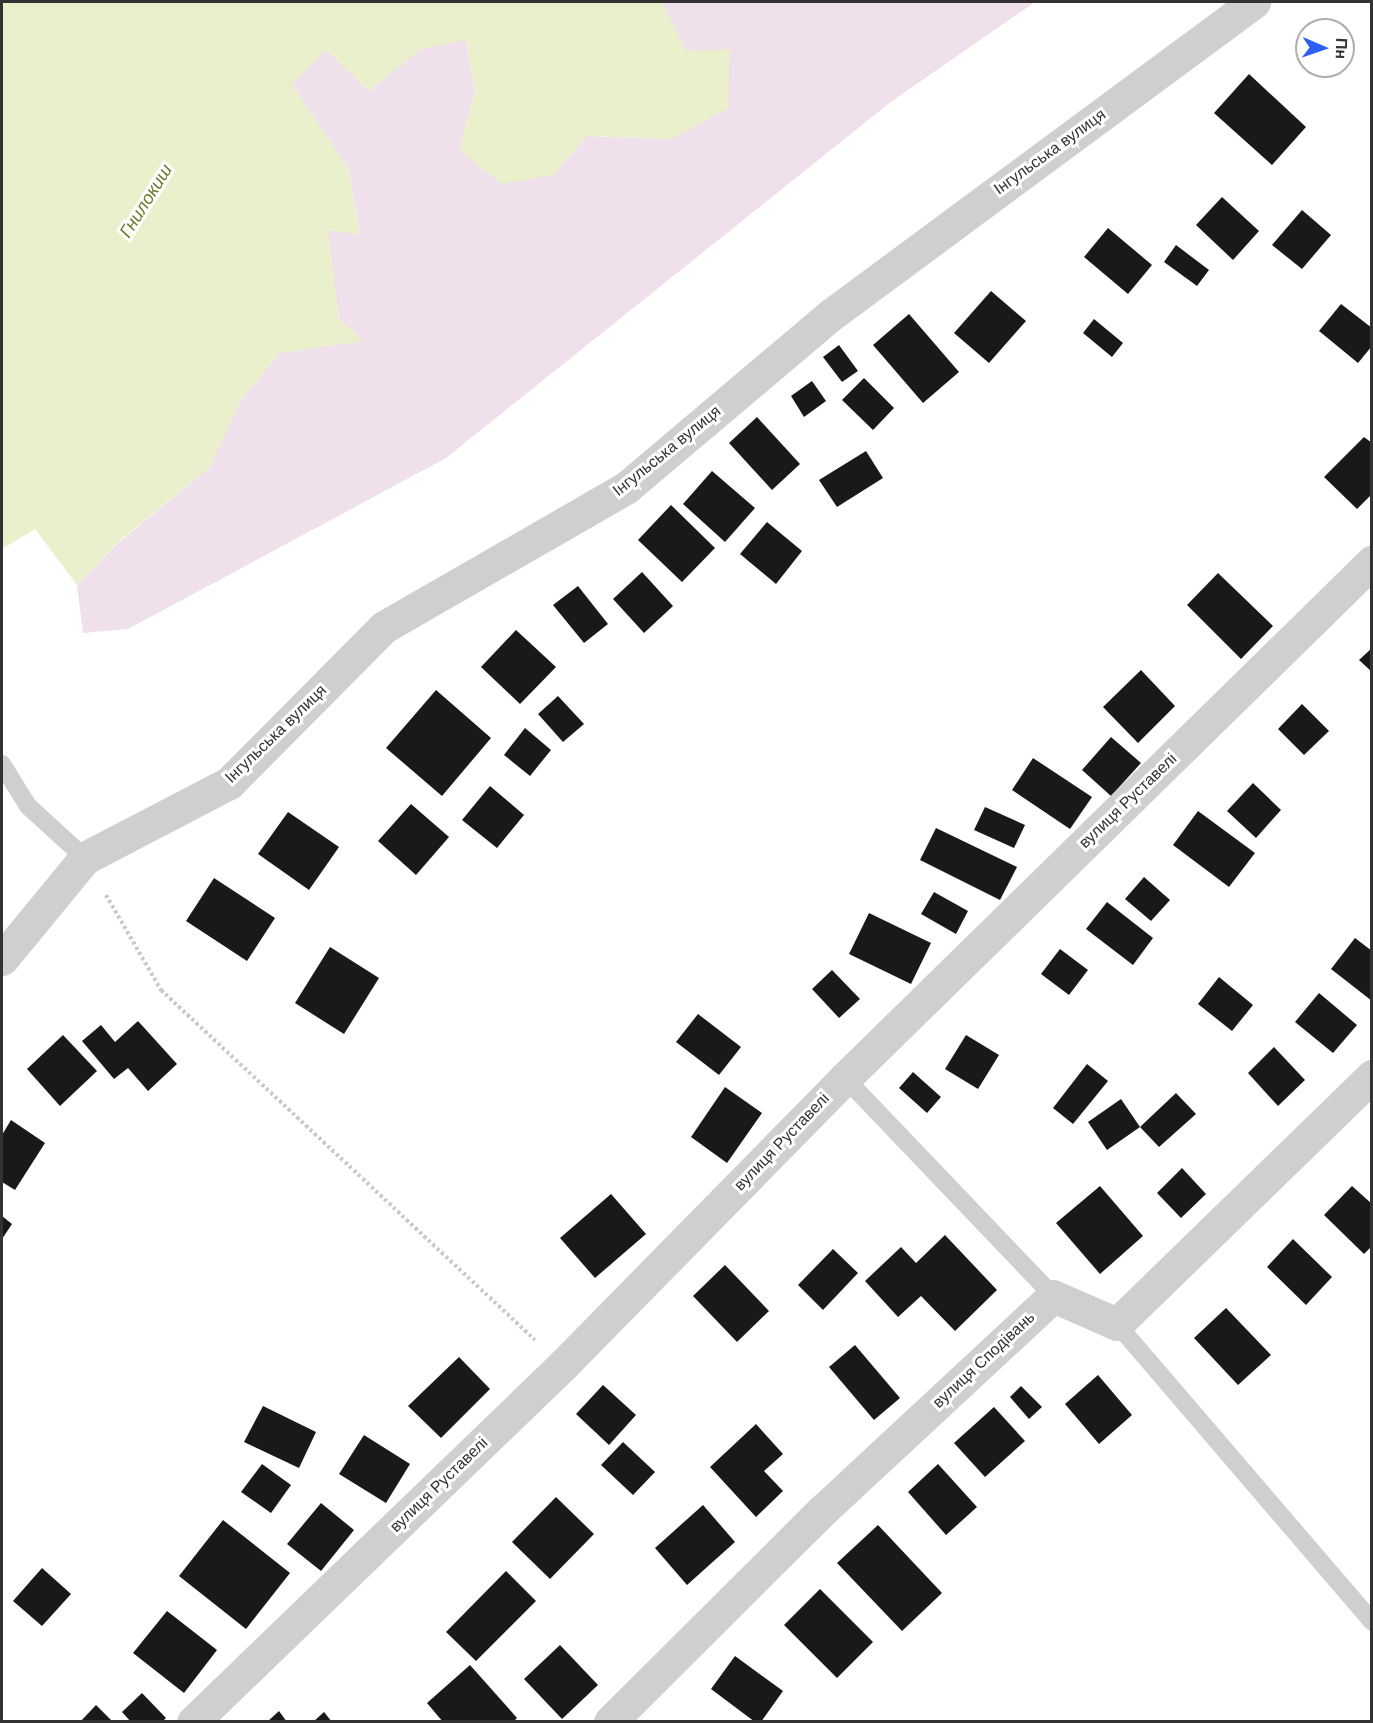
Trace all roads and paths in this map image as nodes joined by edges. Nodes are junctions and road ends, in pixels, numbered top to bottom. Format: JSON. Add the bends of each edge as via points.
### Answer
{"nodes":[{"id":1,"x":1254,"y":2,"type":"edge"},
{"id":2,"x":1371,"y":562,"type":"edge"},
{"id":3,"x":2,"y":764,"type":"edge"},
{"id":4,"x":85,"y":858,"type":"junction"},
{"id":5,"x":2,"y":959,"type":"edge"},
{"id":6,"x":1371,"y":1076,"type":"edge"},
{"id":7,"x":845,"y":1078,"type":"junction"},
{"id":8,"x":1053,"y":1296,"type":"junction"},
{"id":9,"x":1118,"y":1324,"type":"junction"},
{"id":10,"x":563,"y":1365,"type":"junction"},
{"id":11,"x":1371,"y":1623,"type":"edge"},
{"id":12,"x":193,"y":1722,"type":"edge"},
{"id":13,"x":610,"y":1722,"type":"edge"}],
"edges":[{"from":1,"to":4,"type":"street","name":"Інгульська вулиця","via":[[832,314],[627,487],[384,627],[229,783]]},
{"from":2,"to":7,"type":"street","name":"вулиця Руставелі"},
{"from":3,"to":4,"type":"lane","via":[[28,806]]},
{"from":4,"to":5,"type":"street","name":"Інгульська вулиця"},
{"from":4,"to":10,"type":"path","via":[[161,990]]},
{"from":6,"to":9,"type":"street"},
{"from":7,"to":8,"type":"lane"},
{"from":7,"to":10,"type":"street","name":"вулиця Руставелі"},
{"from":8,"to":9,"type":"street"},
{"from":8,"to":13,"type":"street","name":"вулиця Сподівань","via":[[824,1510]]},
{"from":9,"to":11,"type":"lane"},
{"from":10,"to":12,"type":"street","name":"вулиця Руставелі"}]}
